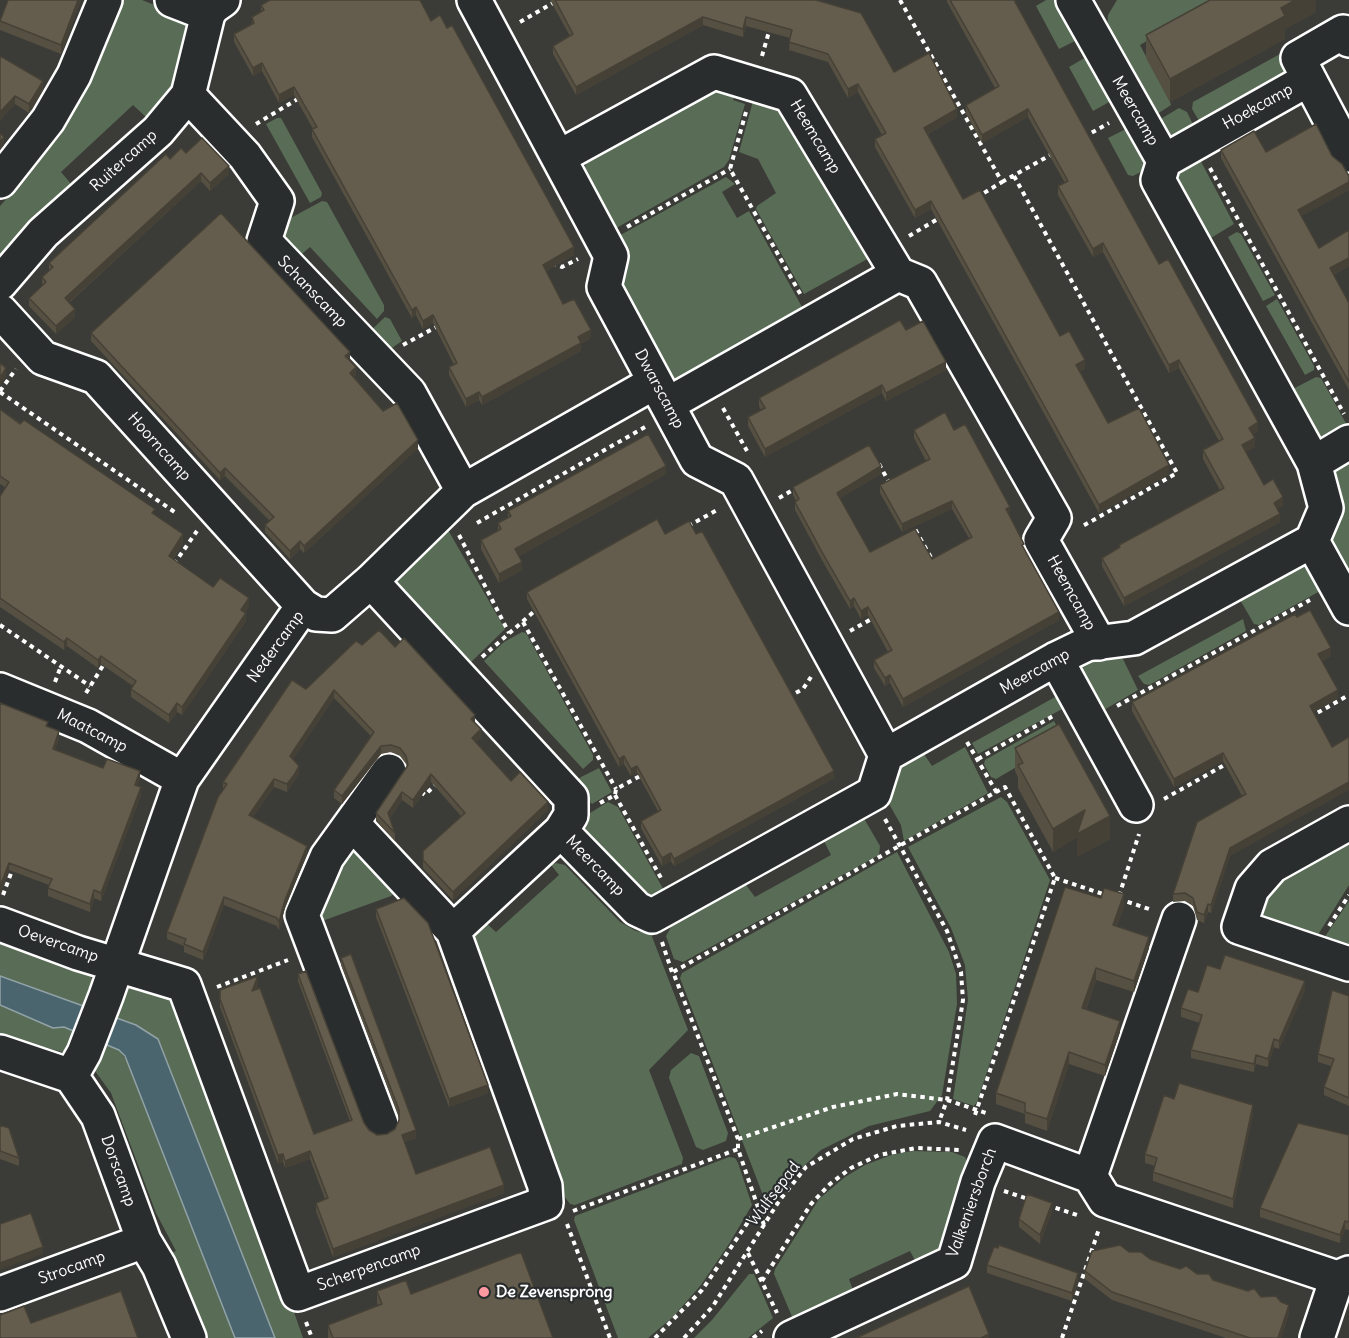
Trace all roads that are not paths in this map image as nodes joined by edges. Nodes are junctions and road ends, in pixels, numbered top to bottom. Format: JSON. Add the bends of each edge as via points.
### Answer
{"nodes":[{"id":1,"x":105,"y":0,"type":"edge"},
{"id":2,"x":172,"y":0,"type":"edge"},
{"id":3,"x":474,"y":0,"type":"edge"},
{"id":4,"x":1084,"y":5,"type":"edge"},
{"id":5,"x":215,"y":7,"type":"edge"},
{"id":6,"x":1349,"y":40,"type":"edge"},
{"id":7,"x":1310,"y":79,"type":"junction"},
{"id":8,"x":188,"y":95,"type":"junction"},
{"id":9,"x":1349,"y":155,"type":"edge"},
{"id":10,"x":559,"y":157,"type":"junction"},
{"id":11,"x":1164,"y":161,"type":"junction"},
{"id":12,"x":0,"y":181,"type":"edge"},
{"id":13,"x":890,"y":262,"type":"junction"},
{"id":14,"x":0,"y":283,"type":"edge"},
{"id":15,"x":0,"y":311,"type":"edge"},
{"id":16,"x":665,"y":398,"type":"junction"},
{"id":17,"x":1349,"y":442,"type":"edge"},
{"id":18,"x":1314,"y":463,"type":"junction"},
{"id":19,"x":463,"y":491,"type":"junction"},
{"id":20,"x":1312,"y":541,"type":"junction"},
{"id":21,"x":371,"y":581,"type":"junction"},
{"id":22,"x":1342,"y":596,"type":"edge"},
{"id":23,"x":303,"y":606,"type":"junction"},
{"id":24,"x":1099,"y":643,"type":"junction"},
{"id":25,"x":1056,"y":659,"type":"junction"},
{"id":26,"x":0,"y":690,"type":"edge"},
{"id":27,"x":886,"y":755,"type":"junction"},
{"id":28,"x":389,"y":771,"type":"road end"},
{"id":29,"x":182,"y":779,"type":"junction"},
{"id":30,"x":1139,"y":808,"type":"road end"},
{"id":31,"x":566,"y":820,"type":"junction"},
{"id":32,"x":352,"y":823,"type":"junction"},
{"id":33,"x":1349,"y":824,"type":"edge"},
{"id":34,"x":1179,"y":919,"type":"road end"},
{"id":35,"x":0,"y":924,"type":"edge"},
{"id":36,"x":453,"y":931,"type":"junction"},
{"id":37,"x":117,"y":963,"type":"junction"},
{"id":38,"x":1349,"y":964,"type":"edge"},
{"id":39,"x":0,"y":1052,"type":"edge"},
{"id":40,"x":78,"y":1064,"type":"junction"},
{"id":41,"x":381,"y":1124,"type":"dead end"},
{"id":42,"x":1090,"y":1176,"type":"junction"},
{"id":43,"x":144,"y":1241,"type":"junction"},
{"id":44,"x":1343,"y":1276,"type":"edge"},
{"id":45,"x":0,"y":1294,"type":"edge"},
{"id":46,"x":785,"y":1328,"type":"edge"},
{"id":47,"x":189,"y":1338,"type":"edge"},
{"id":48,"x":1317,"y":1338,"type":"edge"}],
"edges":[{"from":1,"to":12,"type":"street","via":[[74,75],[48,120]]},
{"from":2,"to":5,"type":"street","name":"Ruitercamp"},
{"from":3,"to":10,"type":"street","name":"Dwarscamp"},
{"from":4,"to":11,"type":"street","name":"Meercamp"},
{"from":5,"to":8,"type":"street","name":"Ruitercamp"},
{"from":6,"to":7,"type":"street","via":[[1343,32],[1298,58]]},
{"from":7,"to":9,"type":"street","name":"Hoekcamp"},
{"from":7,"to":11,"type":"street","name":"Hoekcamp"},
{"from":8,"to":14,"type":"street","name":"Ruitercamp","via":[[158,131],[43,233]]},
{"from":8,"to":19,"type":"street","name":"Schanscamp","via":[[245,156],[277,201],[264,241],[409,393]]},
{"from":10,"to":13,"type":"street","name":"Heemcamp","via":[[714,72],[790,95]]},
{"from":10,"to":16,"type":"street","name":"Dwarscamp","via":[[611,256],[604,287]]},
{"from":11,"to":18,"type":"street","name":"Meercamp","via":[[1158,180]]},
{"from":13,"to":16,"type":"street","via":[[815,321]]},
{"from":13,"to":24,"type":"street","name":"Heemcamp","via":[[920,283],[1054,518],[1041,540]]},
{"from":15,"to":23,"type":"street","name":"Hoorncamp","via":[[43,358],[96,377]]},
{"from":16,"to":19,"type":"street","name":"Nedercamp"},
{"from":16,"to":27,"type":"street","name":"Dwarscamp","via":[[697,460],[736,480],[841,648]]},
{"from":17,"to":18,"type":"street"},
{"from":18,"to":20,"type":"street","name":"Meercamp","via":[[1326,508]]},
{"from":19,"to":21,"type":"street","name":"Nedercamp","via":[[449,524]]},
{"from":20,"to":22,"type":"street"},
{"from":20,"to":24,"type":"street","name":"Meercamp","via":[[1134,638]]},
{"from":21,"to":23,"type":"street","name":"Nedercamp","via":[[332,615],[316,614]]},
{"from":21,"to":31,"type":"street","name":"Meercamp","via":[[571,798]]},
{"from":23,"to":29,"type":"street","name":"Nedercamp"},
{"from":24,"to":25,"type":"street","name":"Meercamp","via":[[1087,644]]},
{"from":25,"to":27,"type":"street","name":"Meercamp"},
{"from":25,"to":30,"type":"street"},
{"from":26,"to":29,"type":"street","name":"Maatcamp","via":[[71,719]]},
{"from":27,"to":31,"type":"street","name":"Meercamp","via":[[874,793],[652,916],[637,909]]},
{"from":28,"to":32,"type":"street"},
{"from":29,"to":37,"type":"street","name":"Nedercamp"},
{"from":31,"to":36,"type":"street"},
{"from":32,"to":36,"type":"street","name":"Scherpencamp"},
{"from":32,"to":41,"type":"street","via":[[327,857],[302,915]]},
{"from":33,"to":38,"type":"street","via":[[1272,866],[1252,889],[1239,927]]},
{"from":34,"to":42,"type":"street"},
{"from":35,"to":37,"type":"street","name":"Oevercamp"},
{"from":36,"to":37,"type":"street","name":"Scherpencamp","via":[[545,1186],[546,1203],[298,1294],[184,985]]},
{"from":37,"to":40,"type":"street","name":"Nedercamp"},
{"from":39,"to":40,"type":"street"},
{"from":40,"to":43,"type":"street","name":"Dorscamp"},
{"from":42,"to":44,"type":"street","via":[[1105,1200]]},
{"from":42,"to":46,"type":"street","name":"Valkeniersborch","via":[[981,1140],[978,1182],[954,1262]]},
{"from":43,"to":45,"type":"street","name":"Strocamp"},
{"from":43,"to":47,"type":"street","name":"Dorscamp","via":[[159,1266]]},
{"from":44,"to":48,"type":"street"}]}
